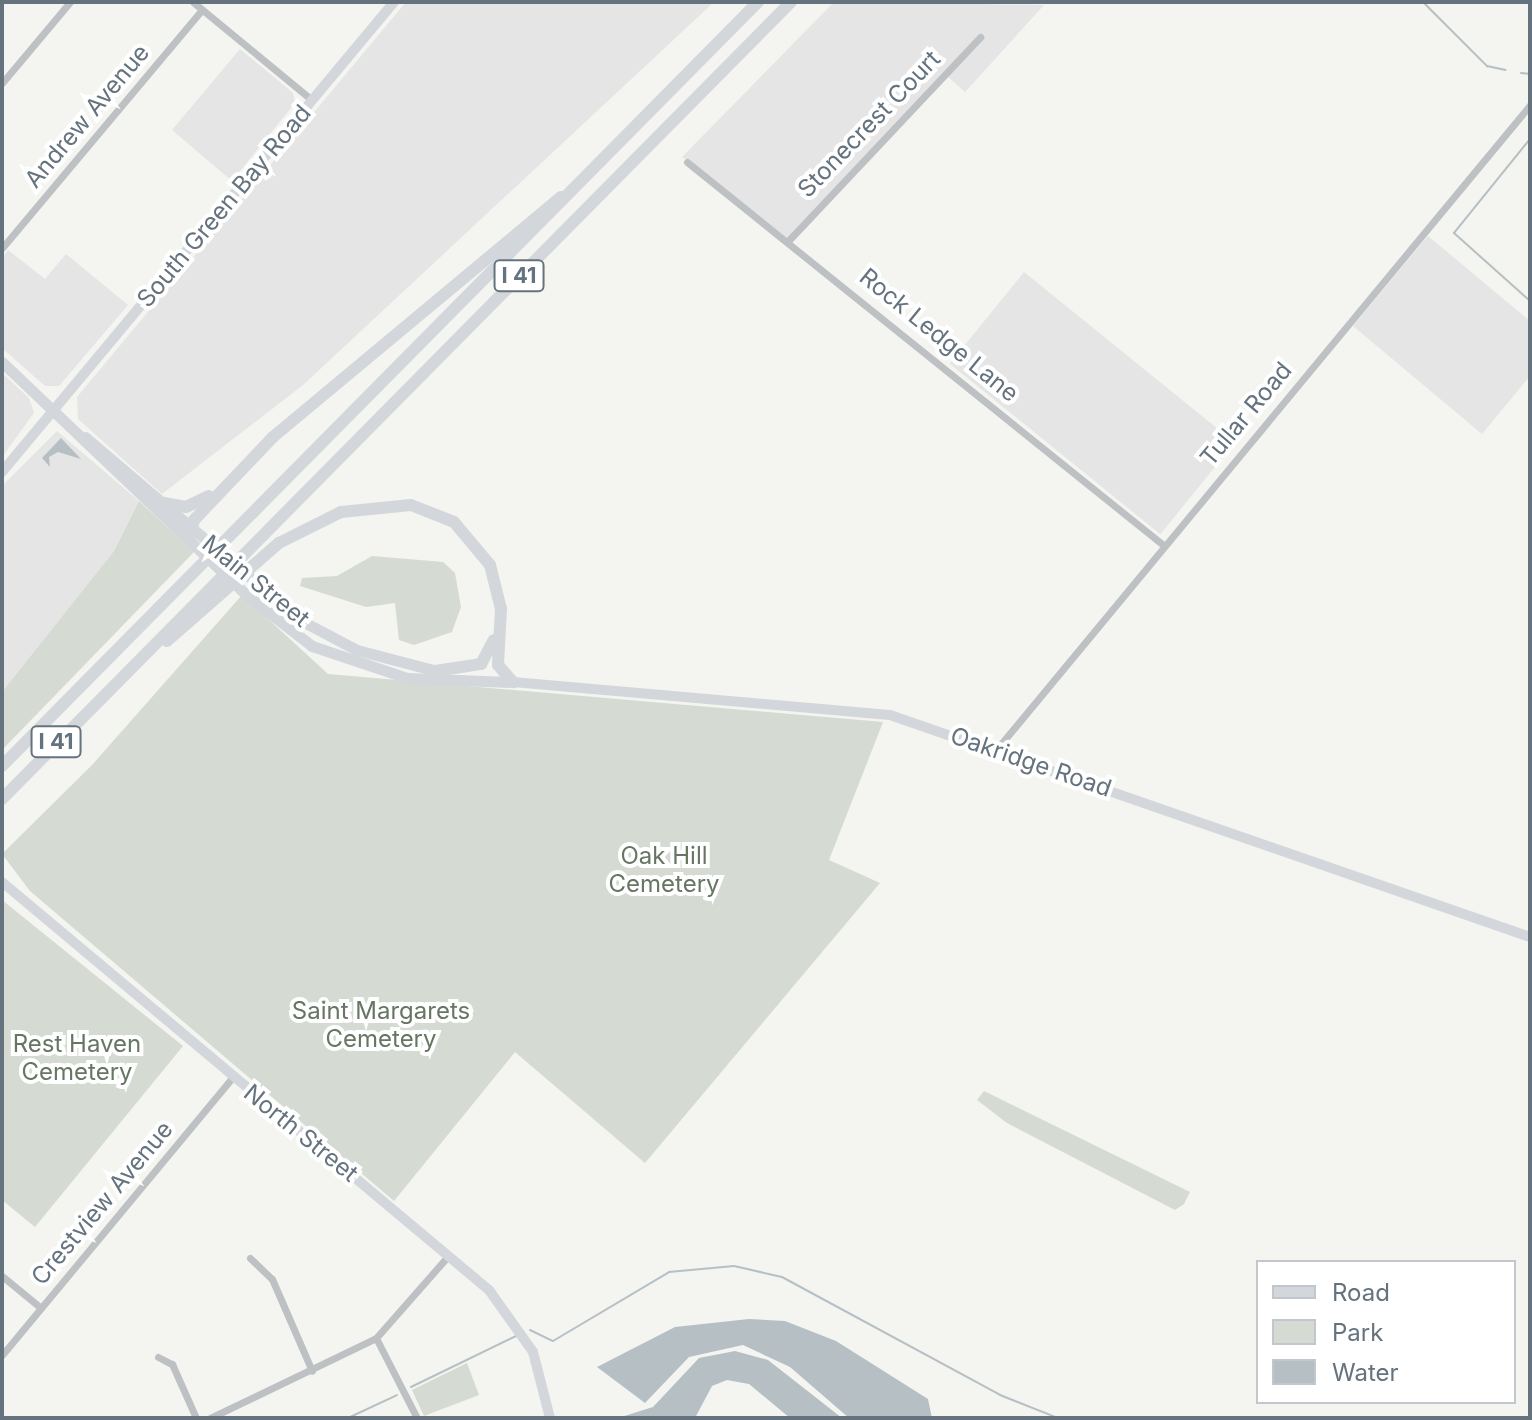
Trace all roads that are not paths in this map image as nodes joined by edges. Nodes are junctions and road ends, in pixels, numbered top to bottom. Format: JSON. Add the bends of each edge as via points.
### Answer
{"nodes":[{"id":1,"x":70,"y":2,"type":"edge"},
{"id":2,"x":193,"y":2,"type":"edge"},
{"id":3,"x":394,"y":2,"type":"edge"},
{"id":4,"x":758,"y":2,"type":"edge"},
{"id":5,"x":791,"y":2,"type":"edge"},
{"id":6,"x":202,"y":10,"type":"junction"},
{"id":7,"x":980,"y":37,"type":"dead end"},
{"id":8,"x":2,"y":83,"type":"edge"},
{"id":9,"x":312,"y":100,"type":"junction"},
{"id":10,"x":1530,"y":105,"type":"edge"},
{"id":11,"x":687,"y":162,"type":"dead end"},
{"id":12,"x":564,"y":196,"type":"junction"},
{"id":13,"x":789,"y":240,"type":"junction"},
{"id":14,"x":2,"y":248,"type":"edge"},
{"id":15,"x":2,"y":362,"type":"edge"},
{"id":16,"x":53,"y":410,"type":"junction"},
{"id":17,"x":82,"y":436,"type":"junction"},
{"id":18,"x":273,"y":437,"type":"junction"},
{"id":19,"x":2,"y":472,"type":"edge"},
{"id":20,"x":164,"y":503,"type":"junction"},
{"id":21,"x":189,"y":533,"type":"junction"},
{"id":22,"x":1162,"y":544,"type":"junction"},
{"id":23,"x":251,"y":554,"type":"junction"},
{"id":24,"x":499,"y":602,"type":"junction"},
{"id":25,"x":435,"y":671,"type":"junction"},
{"id":26,"x":513,"y":682,"type":"junction"},
{"id":27,"x":996,"y":750,"type":"junction"},
{"id":28,"x":2,"y":766,"type":"edge"},
{"id":29,"x":2,"y":799,"type":"edge"},
{"id":30,"x":2,"y":882,"type":"edge"},
{"id":31,"x":1530,"y":937,"type":"edge"},
{"id":32,"x":233,"y":1077,"type":"junction"},
{"id":33,"x":448,"y":1256,"type":"junction"},
{"id":34,"x":250,"y":1258,"type":"dead end"},
{"id":35,"x":2,"y":1276,"type":"edge"},
{"id":36,"x":41,"y":1308,"type":"junction"},
{"id":37,"x":376,"y":1338,"type":"junction"},
{"id":38,"x":2,"y":1355,"type":"edge"},
{"id":39,"x":158,"y":1357,"type":"dead end"},
{"id":40,"x":312,"y":1371,"type":"junction"},
{"id":41,"x":196,"y":1418,"type":"edge"},
{"id":42,"x":210,"y":1418,"type":"edge"},
{"id":43,"x":417,"y":1418,"type":"edge"},
{"id":44,"x":550,"y":1418,"type":"edge"}],
"edges":[{"from":1,"to":8,"type":"street"},
{"from":2,"to":6,"type":"street"},
{"from":3,"to":9,"type":"street","name":"South Green Bay Road"},
{"from":4,"to":12,"type":"highway","number":"I 41"},
{"from":5,"to":23,"type":"highway","number":"I 41"},
{"from":6,"to":9,"type":"street"},
{"from":6,"to":14,"type":"street","name":"Andrew Avenue"},
{"from":7,"to":13,"type":"street","name":"Stonecrest Court"},
{"from":9,"to":16,"type":"street","name":"South Green Bay Road"},
{"from":10,"to":22,"type":"street","name":"Tullar Road"},
{"from":11,"to":13,"type":"street","name":"Rock Ledge Lane"},
{"from":12,"to":18,"type":"highway"},
{"from":12,"to":28,"type":"highway","number":"I 41"},
{"from":13,"to":22,"type":"street","name":"Rock Ledge Lane"},
{"from":15,"to":16,"type":"main road","name":"Main Street"},
{"from":16,"to":17,"type":"main road","name":"Main Street"},
{"from":16,"to":19,"type":"street","name":"South Green Bay Road"},
{"from":17,"to":20,"type":"main road","name":"Main Street"},
{"from":17,"to":21,"type":"main road","name":"Main Street"},
{"from":18,"to":20,"type":"highway","via":[[202,502]]},
{"from":18,"to":21,"type":"highway"},
{"from":20,"to":21,"type":"main road","name":"Main Street"},
{"from":21,"to":25,"type":"main road","name":"Main Street","via":[[300,620],[357,650]]},
{"from":21,"to":26,"type":"main road","name":"Main Street","via":[[276,621],[325,652],[407,678]]},
{"from":22,"to":27,"type":"street","name":"Tullar Road"},
{"from":23,"to":24,"type":"highway","via":[[341,512],[411,505],[441,514],[473,539],[490,565]]},
{"from":23,"to":29,"type":"highway","number":"I 41","via":[[111,685]]},
{"from":24,"to":25,"type":"highway","via":[[486,659],[471,669]]},
{"from":24,"to":26,"type":"highway","via":[[498,665]]},
{"from":25,"to":26,"type":"main road","name":"Main Street"},
{"from":26,"to":27,"type":"street","name":"Oakridge Road","via":[[868,710]]},
{"from":27,"to":31,"type":"street","name":"Oakridge Road"},
{"from":30,"to":32,"type":"street","name":"North Street"},
{"from":32,"to":33,"type":"street","name":"North Street"},
{"from":32,"to":36,"type":"street","name":"Crestview Avenue"},
{"from":33,"to":37,"type":"street"},
{"from":33,"to":44,"type":"street","name":"North Street","via":[[516,1321],[541,1372]]},
{"from":34,"to":40,"type":"street","via":[[272,1279]]},
{"from":35,"to":36,"type":"street"},
{"from":36,"to":38,"type":"street","name":"Crestview Avenue"},
{"from":37,"to":40,"type":"street"},
{"from":37,"to":43,"type":"street"},
{"from":39,"to":41,"type":"street","via":[[172,1364]]},
{"from":40,"to":42,"type":"street"}]}
